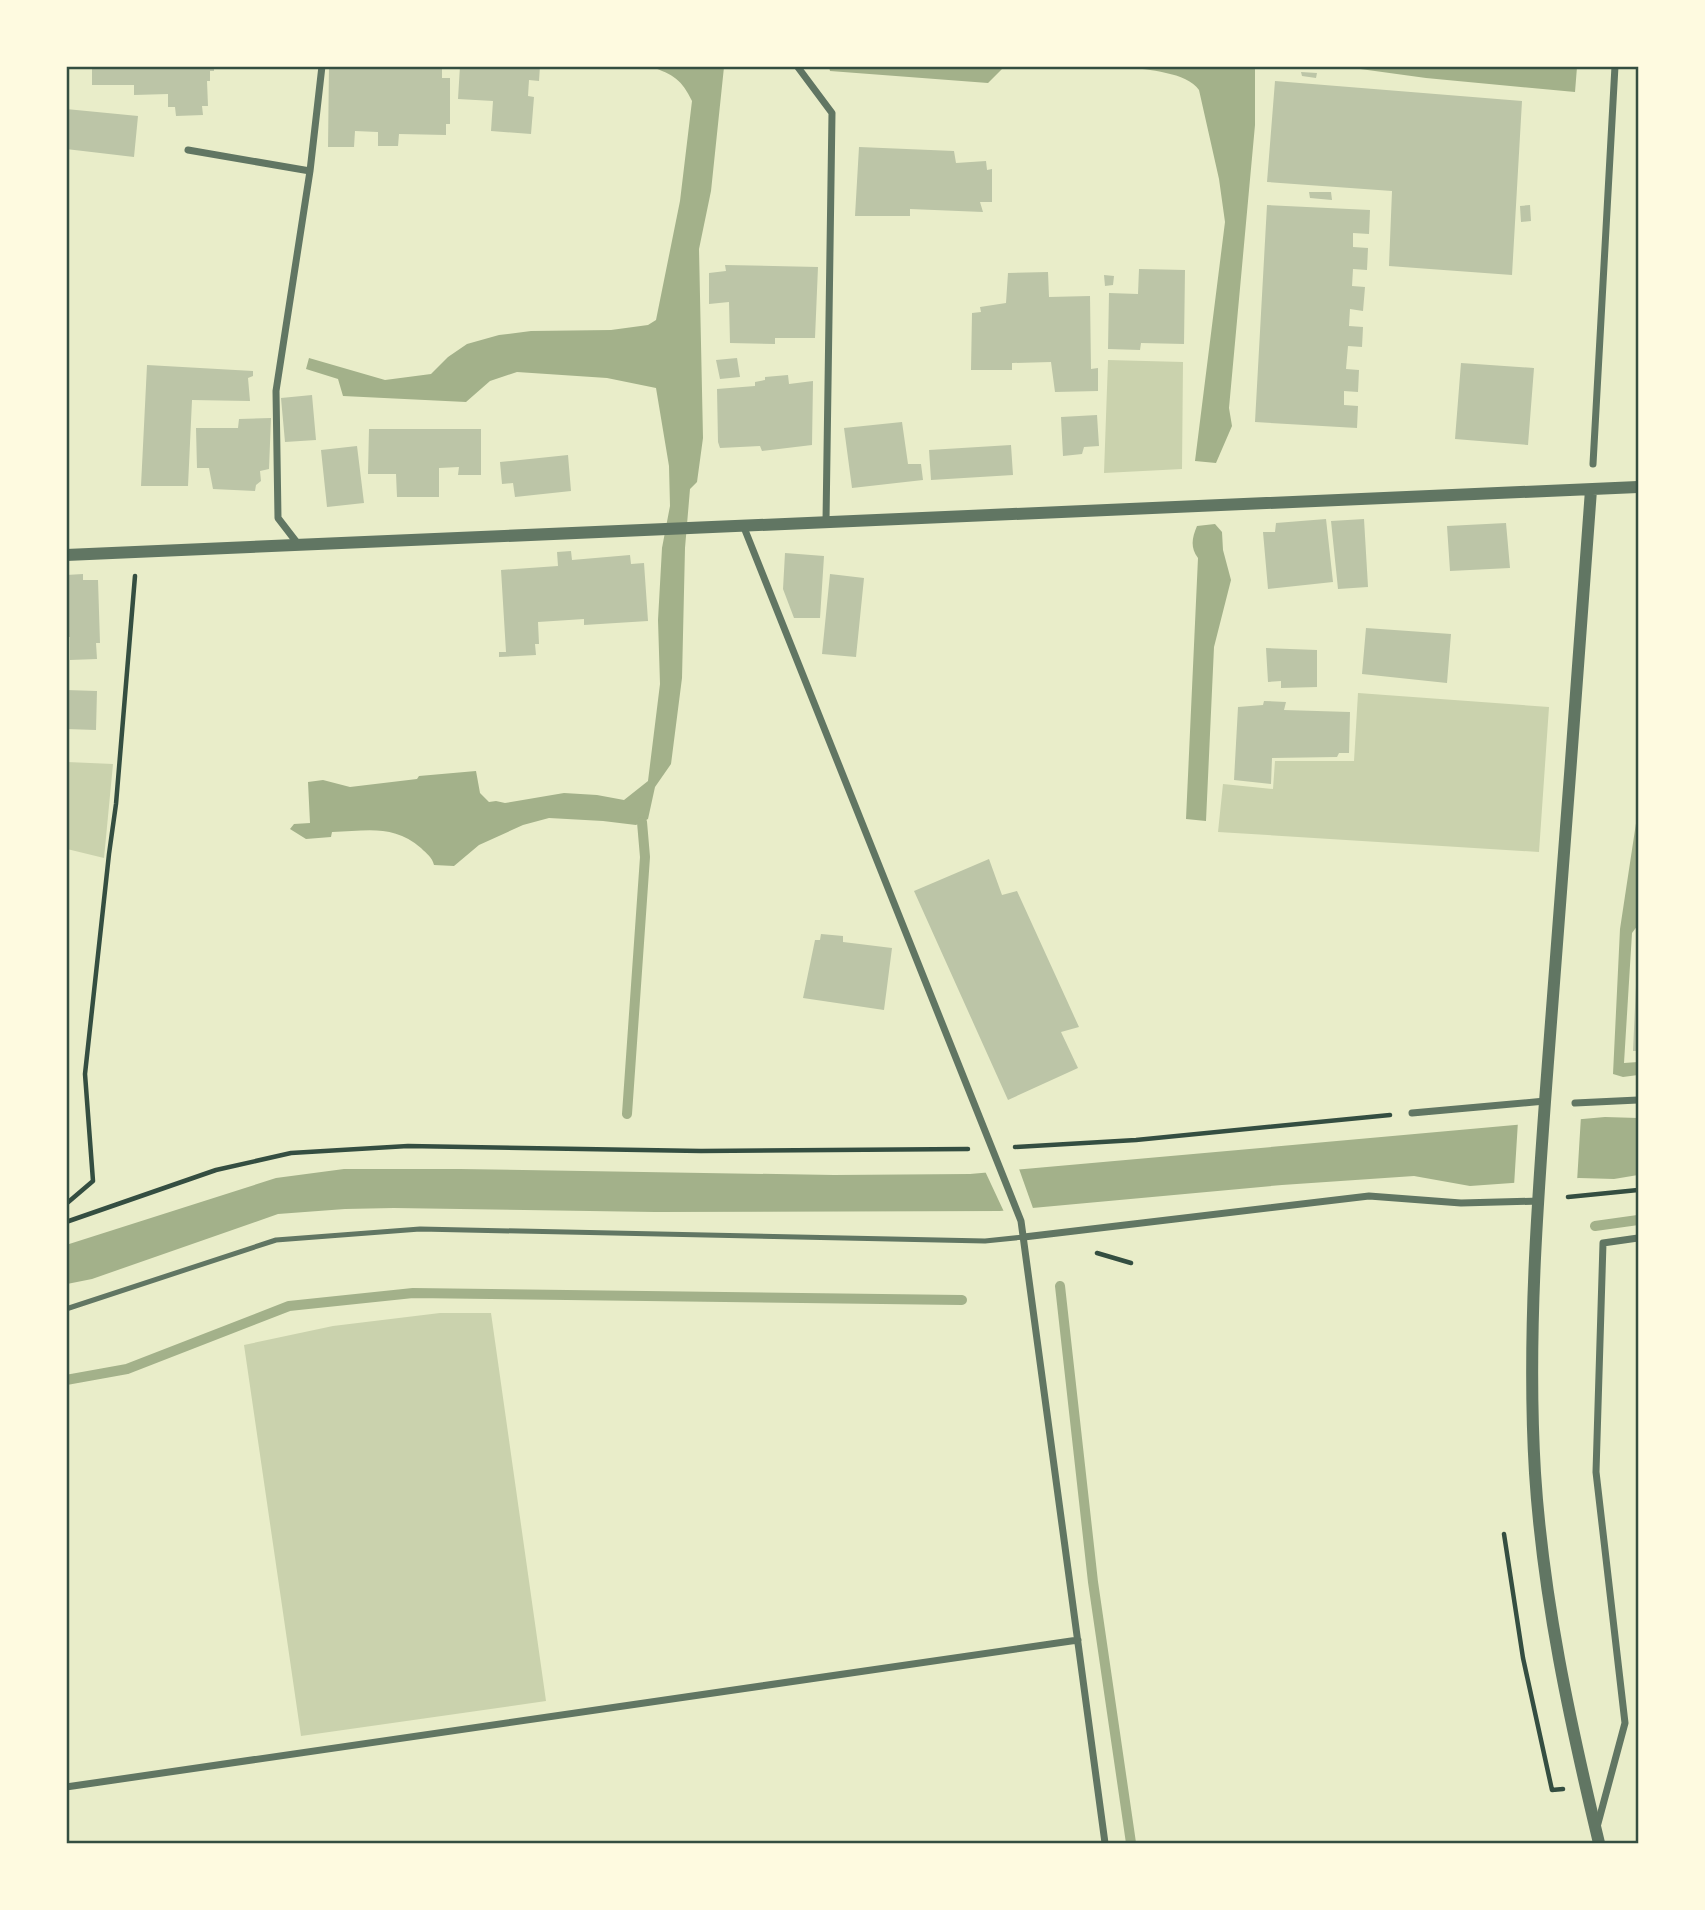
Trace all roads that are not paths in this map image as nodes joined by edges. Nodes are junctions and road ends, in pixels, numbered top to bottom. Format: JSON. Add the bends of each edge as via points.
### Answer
{"nodes":[{"id":1,"x":322,"y":66,"type":"edge"},
{"id":2,"x":797,"y":66,"type":"edge"},
{"id":3,"x":1615,"y":66,"type":"edge"},
{"id":4,"x":188,"y":150,"type":"dead end"},
{"id":5,"x":310,"y":171,"type":"junction"},
{"id":6,"x":1593,"y":464,"type":"dead end"},
{"id":7,"x":1639,"y":487,"type":"edge"},
{"id":8,"x":1591,"y":490,"type":"junction"},
{"id":9,"x":826,"y":521,"type":"junction"},
{"id":10,"x":742,"y":524,"type":"junction"},
{"id":11,"x":298,"y":544,"type":"junction"},
{"id":12,"x":66,"y":555,"type":"edge"},
{"id":13,"x":1639,"y":1100,"type":"edge"},
{"id":14,"x":1575,"y":1103,"type":"dead end"},
{"id":15,"x":1545,"y":1107,"type":"junction"},
{"id":16,"x":1412,"y":1113,"type":"road end"},
{"id":17,"x":1540,"y":1196,"type":"junction"},
{"id":18,"x":1024,"y":1237,"type":"junction"},
{"id":19,"x":1639,"y":1238,"type":"edge"},
{"id":20,"x":66,"y":1309,"type":"edge"},
{"id":21,"x":1078,"y":1640,"type":"junction"},
{"id":22,"x":66,"y":1787,"type":"edge"},
{"id":23,"x":1597,"y":1838,"type":"edge"},
{"id":24,"x":1105,"y":1843,"type":"edge"}],
"edges":[{"from":1,"to":5,"type":"street"},
{"from":2,"to":9,"type":"street","via":[[832,114]]},
{"from":3,"to":6,"type":"street"},
{"from":4,"to":5,"type":"street"},
{"from":5,"to":11,"type":"street","via":[[276,391],[278,518]]},
{"from":7,"to":8,"type":"street"},
{"from":8,"to":9,"type":"street"},
{"from":8,"to":15,"type":"street"},
{"from":9,"to":10,"type":"street"},
{"from":10,"to":11,"type":"street"},
{"from":10,"to":18,"type":"street","via":[[1000,1163]]},
{"from":11,"to":12,"type":"street"},
{"from":13,"to":14,"type":"street"},
{"from":15,"to":16,"type":"street"},
{"from":15,"to":17,"type":"street"},
{"from":17,"to":18,"type":"street","via":[[1461,1203],[1369,1196]]},
{"from":17,"to":23,"type":"street","via":[[1531,1362],[1535,1475],[1566,1699]]},
{"from":18,"to":20,"type":"lane","via":[[985,1241],[420,1229],[276,1240]]},
{"from":18,"to":21,"type":"street"},
{"from":19,"to":23,"type":"street","via":[[1603,1243],[1597,1472],[1626,1723]]},
{"from":21,"to":22,"type":"street"},
{"from":21,"to":24,"type":"street"}]}
